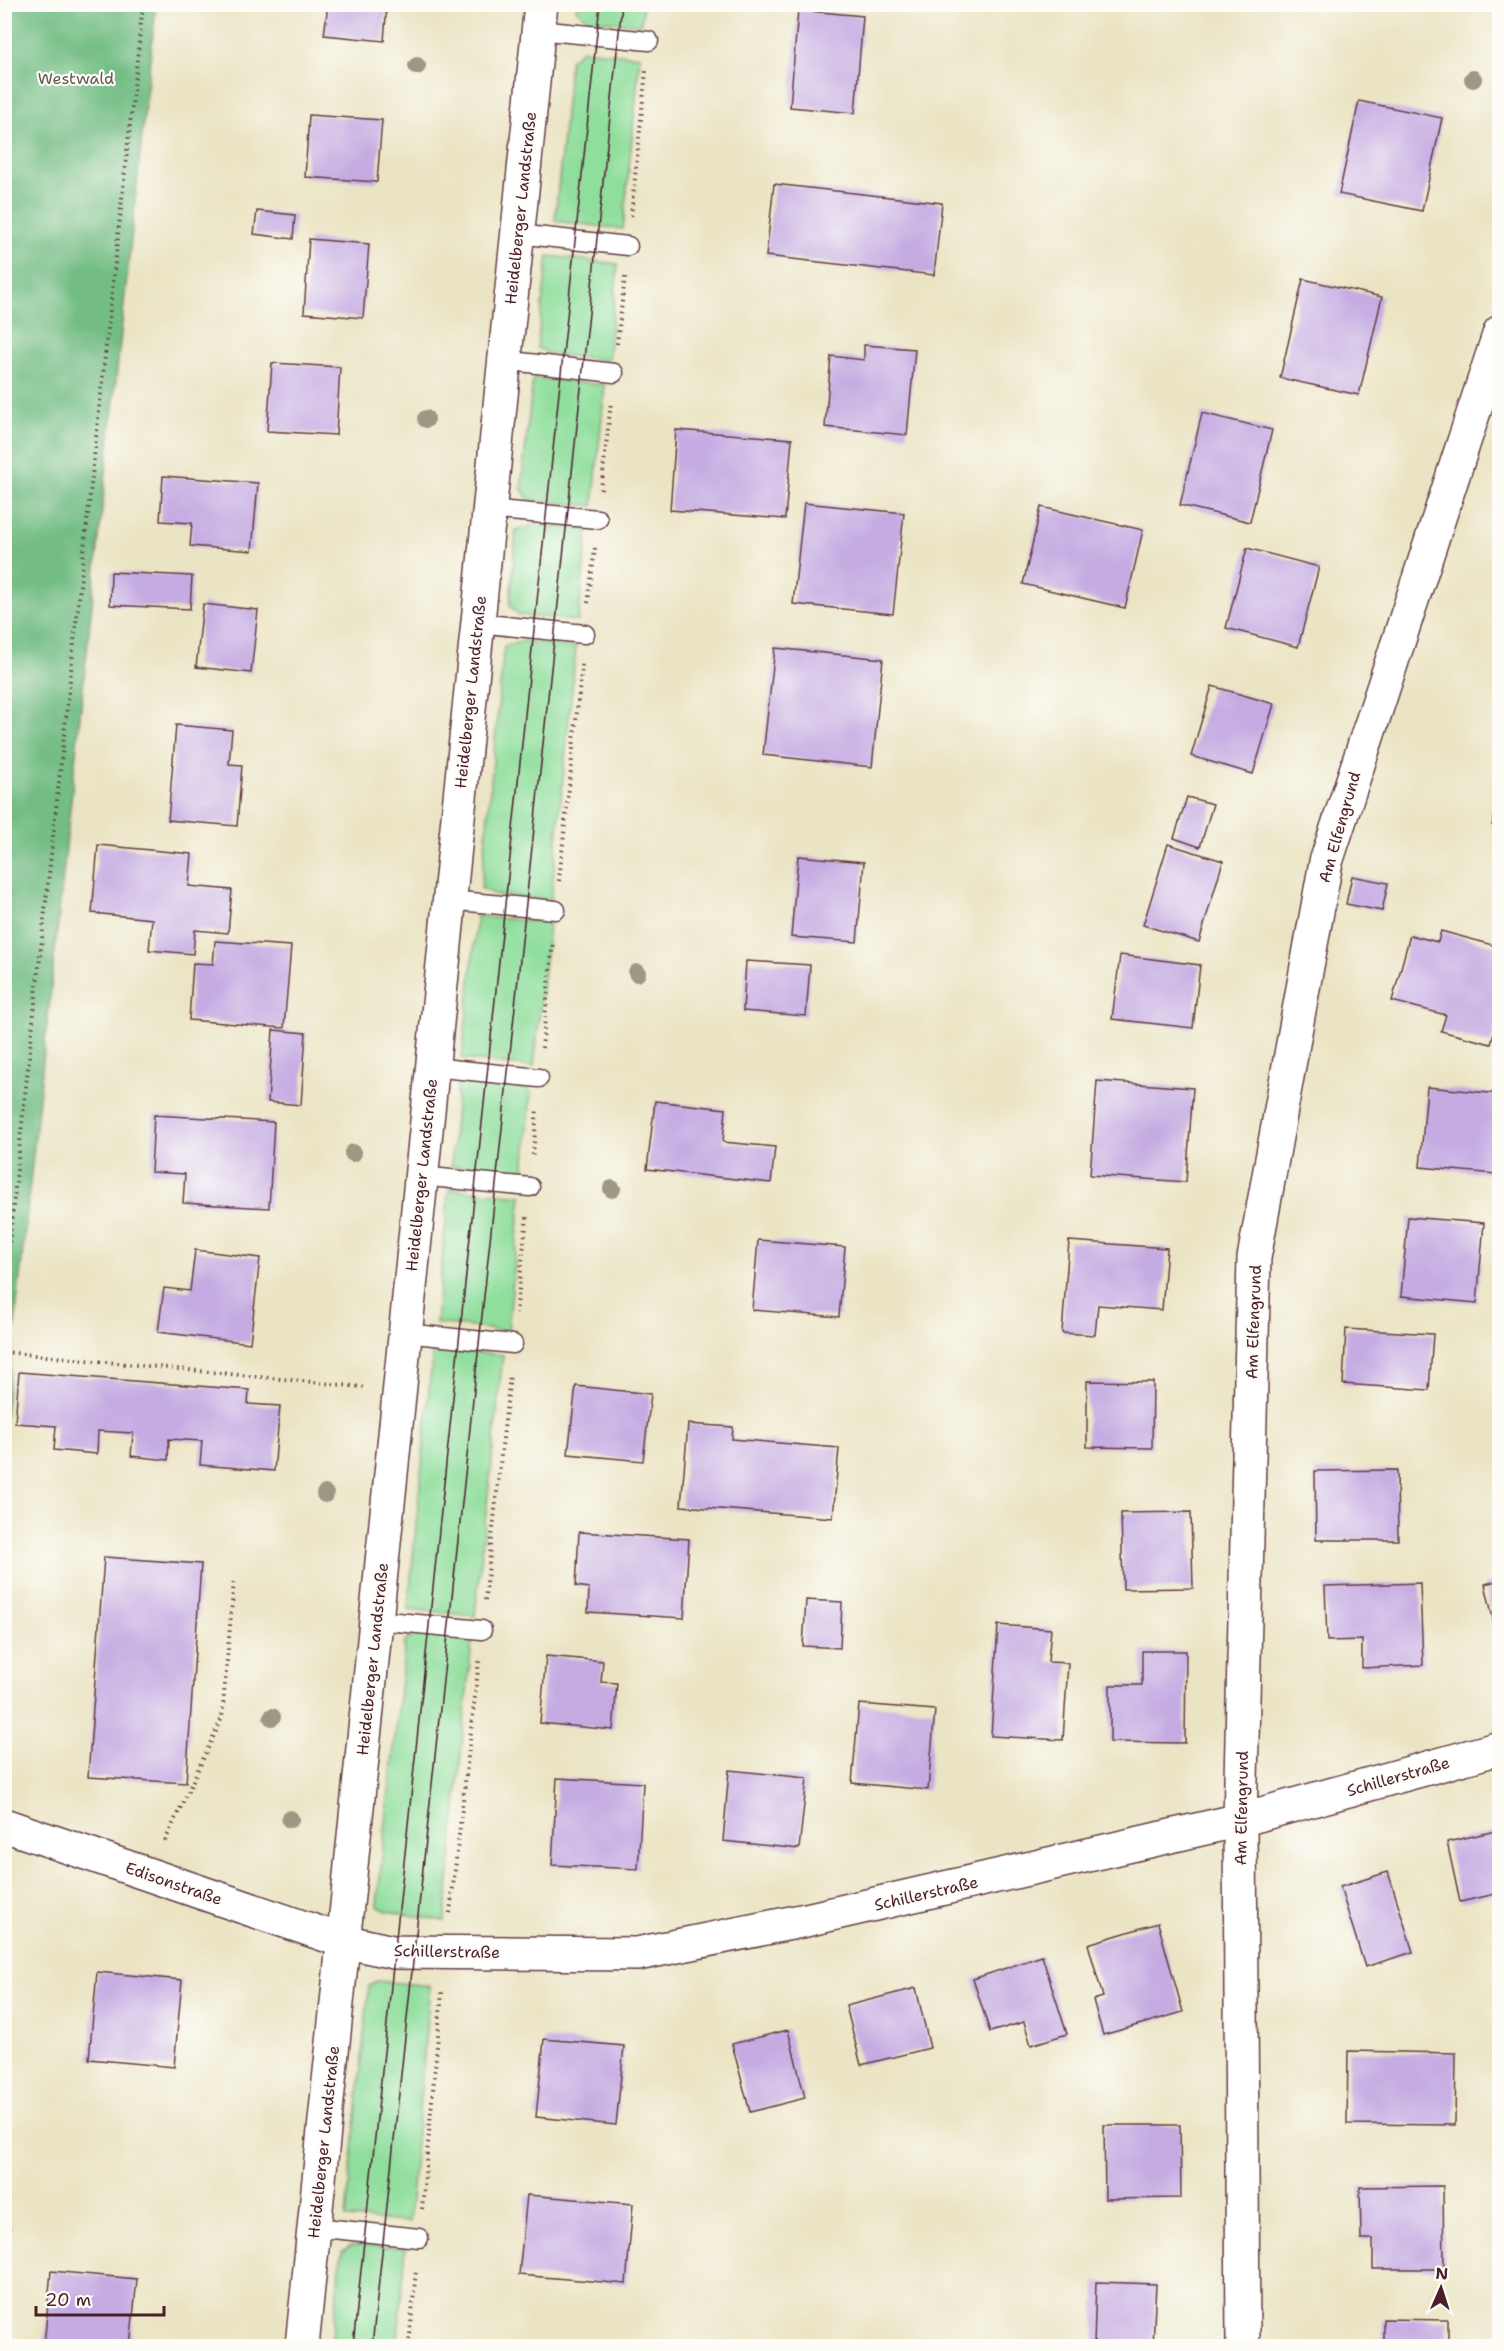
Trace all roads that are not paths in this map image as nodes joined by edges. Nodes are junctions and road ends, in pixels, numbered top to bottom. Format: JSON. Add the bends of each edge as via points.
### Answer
{"nodes":[{"id":1,"x":540,"y":17,"type":"edge"},
{"id":2,"x":649,"y":41,"type":"dead end"},
{"id":3,"x":517,"y":234,"type":"junction"},
{"id":4,"x":628,"y":246,"type":"dead end"},
{"id":5,"x":1500,"y":332,"type":"edge"},
{"id":6,"x":503,"y":360,"type":"junction"},
{"id":7,"x":614,"y":373,"type":"dead end"},
{"id":8,"x":488,"y":509,"type":"junction"},
{"id":9,"x":598,"y":519,"type":"dead end"},
{"id":10,"x":477,"y":623,"type":"junction"},
{"id":11,"x":585,"y":634,"type":"dead end"},
{"id":12,"x":448,"y":900,"type":"junction"},
{"id":13,"x":556,"y":910,"type":"dead end"},
{"id":14,"x":432,"y":1067,"type":"junction"},
{"id":15,"x":539,"y":1078,"type":"dead end"},
{"id":16,"x":421,"y":1176,"type":"junction"},
{"id":17,"x":530,"y":1186,"type":"dead end"},
{"id":18,"x":404,"y":1333,"type":"junction"},
{"id":19,"x":513,"y":1344,"type":"dead end"},
{"id":20,"x":376,"y":1620,"type":"junction"},
{"id":21,"x":482,"y":1630,"type":"dead end"},
{"id":22,"x":1500,"y":1748,"type":"edge"},
{"id":23,"x":1240,"y":1820,"type":"junction"},
{"id":24,"x":4,"y":1825,"type":"edge"},
{"id":25,"x":343,"y":1941,"type":"junction"},
{"id":26,"x":314,"y":2227,"type":"junction"},
{"id":27,"x":419,"y":2238,"type":"dead end"},
{"id":28,"x":302,"y":2346,"type":"edge"},
{"id":29,"x":1243,"y":2346,"type":"edge"}],
"edges":[{"from":1,"to":2,"type":"lane"},
{"from":1,"to":3,"type":"street","name":"Heidelberger Landstraße"},
{"from":3,"to":4,"type":"lane"},
{"from":3,"to":6,"type":"street","name":"Heidelberger Landstraße"},
{"from":5,"to":23,"type":"street","name":"Am Elfengrund","via":[[1326,862],[1254,1258]]},
{"from":6,"to":7,"type":"lane"},
{"from":6,"to":8,"type":"street","name":"Heidelberger Landstraße"},
{"from":8,"to":9,"type":"lane"},
{"from":8,"to":10,"type":"street","name":"Heidelberger Landstraße"},
{"from":10,"to":11,"type":"lane"},
{"from":10,"to":12,"type":"street","name":"Heidelberger Landstraße"},
{"from":12,"to":13,"type":"lane"},
{"from":12,"to":14,"type":"street","name":"Heidelberger Landstraße"},
{"from":14,"to":15,"type":"lane"},
{"from":14,"to":16,"type":"street","name":"Heidelberger Landstraße"},
{"from":16,"to":17,"type":"lane"},
{"from":16,"to":18,"type":"street","name":"Heidelberger Landstraße"},
{"from":18,"to":19,"type":"lane"},
{"from":18,"to":20,"type":"street","name":"Heidelberger Landstraße"},
{"from":20,"to":21,"type":"lane"},
{"from":20,"to":25,"type":"street","name":"Heidelberger Landstraße"},
{"from":22,"to":23,"type":"street","name":"Schillerstraße"},
{"from":23,"to":25,"type":"street","name":"Schillerstraße","via":[[806,1920],[637,1954],[393,1952]]},
{"from":23,"to":29,"type":"street","name":"Am Elfengrund"},
{"from":24,"to":25,"type":"street","name":"Edisonstraße"},
{"from":25,"to":26,"type":"street","name":"Heidelberger Landstraße"},
{"from":26,"to":27,"type":"lane"},
{"from":26,"to":28,"type":"street","name":"Heidelberger Landstraße"}]}
